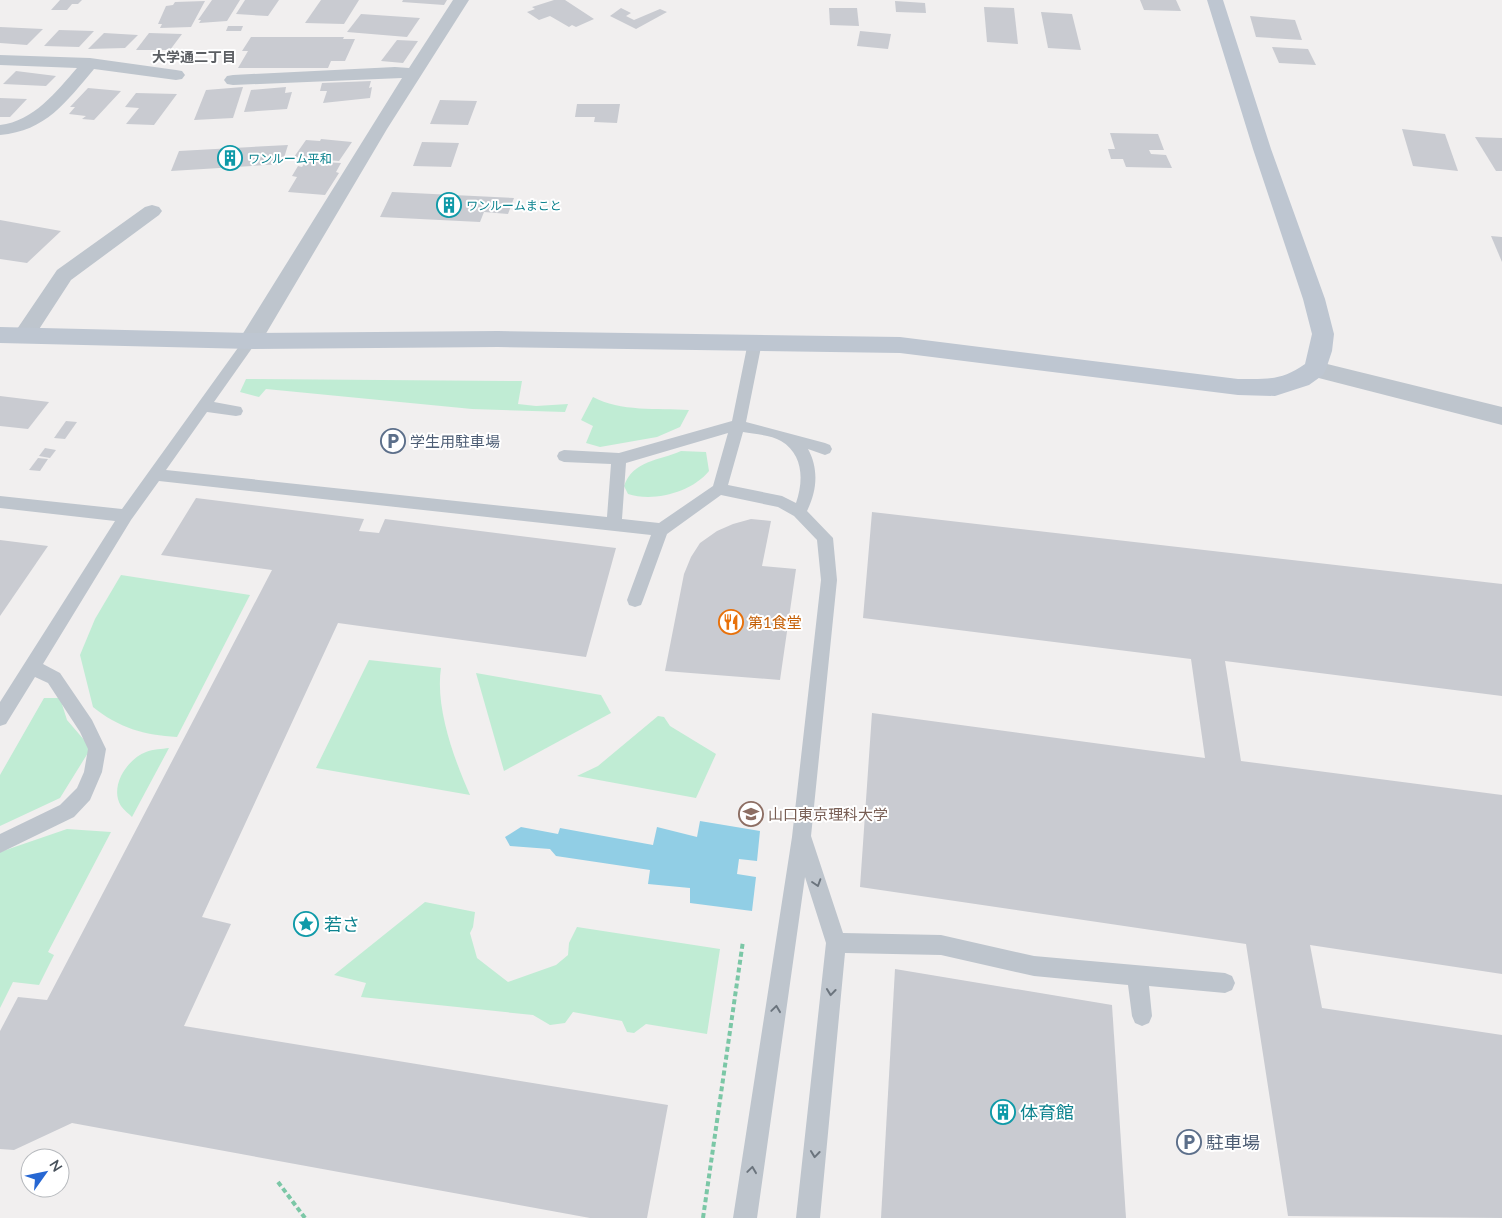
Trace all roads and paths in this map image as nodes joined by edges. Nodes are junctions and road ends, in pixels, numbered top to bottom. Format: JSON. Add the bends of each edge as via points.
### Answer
{"nodes":[{"id":1,"x":461,"y":0,"type":"edge"},
{"id":2,"x":1215,"y":0,"type":"edge"},
{"id":3,"x":0,"y":60,"type":"edge"},
{"id":4,"x":90,"y":63,"type":"junction"},
{"id":5,"x":414,"y":74,"type":"junction"},
{"id":6,"x":176,"y":75,"type":"dead end"},
{"id":7,"x":233,"y":80,"type":"dead end"},
{"id":8,"x":0,"y":130,"type":"edge"},
{"id":9,"x":152,"y":211,"type":"dead end"},
{"id":10,"x":0,"y":335,"type":"edge"},
{"id":11,"x":24,"y":335,"type":"junction"},
{"id":12,"x":250,"y":341,"type":"junction"},
{"id":13,"x":755,"y":342,"type":"junction"},
{"id":14,"x":1315,"y":369,"type":"junction"},
{"id":15,"x":204,"y":406,"type":"junction"},
{"id":16,"x":236,"y":411,"type":"dead end"},
{"id":17,"x":1502,"y":416,"type":"edge"},
{"id":18,"x":738,"y":425,"type":"junction"},
{"id":19,"x":784,"y":436,"type":"junction"},
{"id":20,"x":825,"y":449,"type":"dead end"},
{"id":21,"x":564,"y":456,"type":"dead end"},
{"id":22,"x":619,"y":459,"type":"junction"},
{"id":23,"x":156,"y":475,"type":"junction"},
{"id":24,"x":720,"y":490,"type":"junction"},
{"id":25,"x":0,"y":502,"type":"edge"},
{"id":26,"x":799,"y":512,"type":"junction"},
{"id":27,"x":126,"y":516,"type":"junction"},
{"id":28,"x":614,"y":524,"type":"junction"},
{"id":29,"x":661,"y":530,"type":"junction"},
{"id":30,"x":635,"y":600,"type":"dead end"},
{"id":31,"x":32,"y":667,"type":"junction"},
{"id":32,"x":0,"y":718,"type":"edge"},
{"id":33,"x":802,"y":837,"type":"junction"},
{"id":34,"x":0,"y":844,"type":"edge"},
{"id":35,"x":742,"y":941,"type":"dead end"},
{"id":36,"x":836,"y":944,"type":"junction"},
{"id":37,"x":1137,"y":975,"type":"junction"},
{"id":38,"x":1225,"y":983,"type":"dead end"},
{"id":39,"x":1142,"y":1016,"type":"dead end"},
{"id":40,"x":278,"y":1182,"type":"dead end"},
{"id":41,"x":305,"y":1218,"type":"edge"},
{"id":42,"x":703,"y":1218,"type":"edge"},
{"id":43,"x":745,"y":1218,"type":"edge"},
{"id":44,"x":808,"y":1218,"type":"edge"}],
"edges":[{"from":1,"to":5,"type":"street"},
{"from":2,"to":14,"type":"street","via":[[1314,299],[1323,334],[1322,351]]},
{"from":3,"to":4,"type":"street"},
{"from":4,"to":6,"type":"street"},
{"from":4,"to":8,"type":"street","via":[[47,111],[14,130]]},
{"from":5,"to":7,"type":"street","via":[[396,72]]},
{"from":5,"to":12,"type":"street"},
{"from":9,"to":11,"type":"street","via":[[64,275]]},
{"from":10,"to":11,"type":"street"},
{"from":11,"to":12,"type":"street"},
{"from":12,"to":13,"type":"street"},
{"from":12,"to":15,"type":"lane"},
{"from":13,"to":14,"type":"street","via":[[900,345],[1238,387],[1275,388],[1301,379]]},
{"from":13,"to":18,"type":"lane"},
{"from":14,"to":17,"type":"street"},
{"from":15,"to":16,"type":"lane"},
{"from":15,"to":23,"type":"lane"},
{"from":18,"to":19,"type":"lane"},
{"from":18,"to":22,"type":"lane"},
{"from":18,"to":24,"type":"lane"},
{"from":19,"to":20,"type":"lane"},
{"from":19,"to":26,"type":"lane","via":[[802,452],[808,480],[808,495]]},
{"from":21,"to":22,"type":"lane"},
{"from":22,"to":28,"type":"lane"},
{"from":23,"to":27,"type":"lane"},
{"from":23,"to":28,"type":"lane"},
{"from":24,"to":26,"type":"lane","via":[[782,502]]},
{"from":24,"to":29,"type":"lane"},
{"from":25,"to":27,"type":"lane"},
{"from":26,"to":33,"type":"lane","via":[[824,538],[829,580]]},
{"from":27,"to":31,"type":"lane"},
{"from":28,"to":29,"type":"lane"},
{"from":29,"to":30,"type":"lane"},
{"from":31,"to":32,"type":"lane"},
{"from":31,"to":34,"type":"lane","via":[[54,678],[86,726],[97,749],[93,772],[84,794],[67,811]]},
{"from":33,"to":36,"type":"lane","one_way":true},
{"from":43,"to":33,"type":"lane","one_way":true},
{"from":35,"to":42,"type":"path"},
{"from":36,"to":37,"type":"lane","via":[[941,945],[1034,966]]},
{"from":36,"to":44,"type":"lane","one_way":true},
{"from":37,"to":38,"type":"lane"},
{"from":37,"to":39,"type":"lane"},
{"from":40,"to":41,"type":"path"}]}
